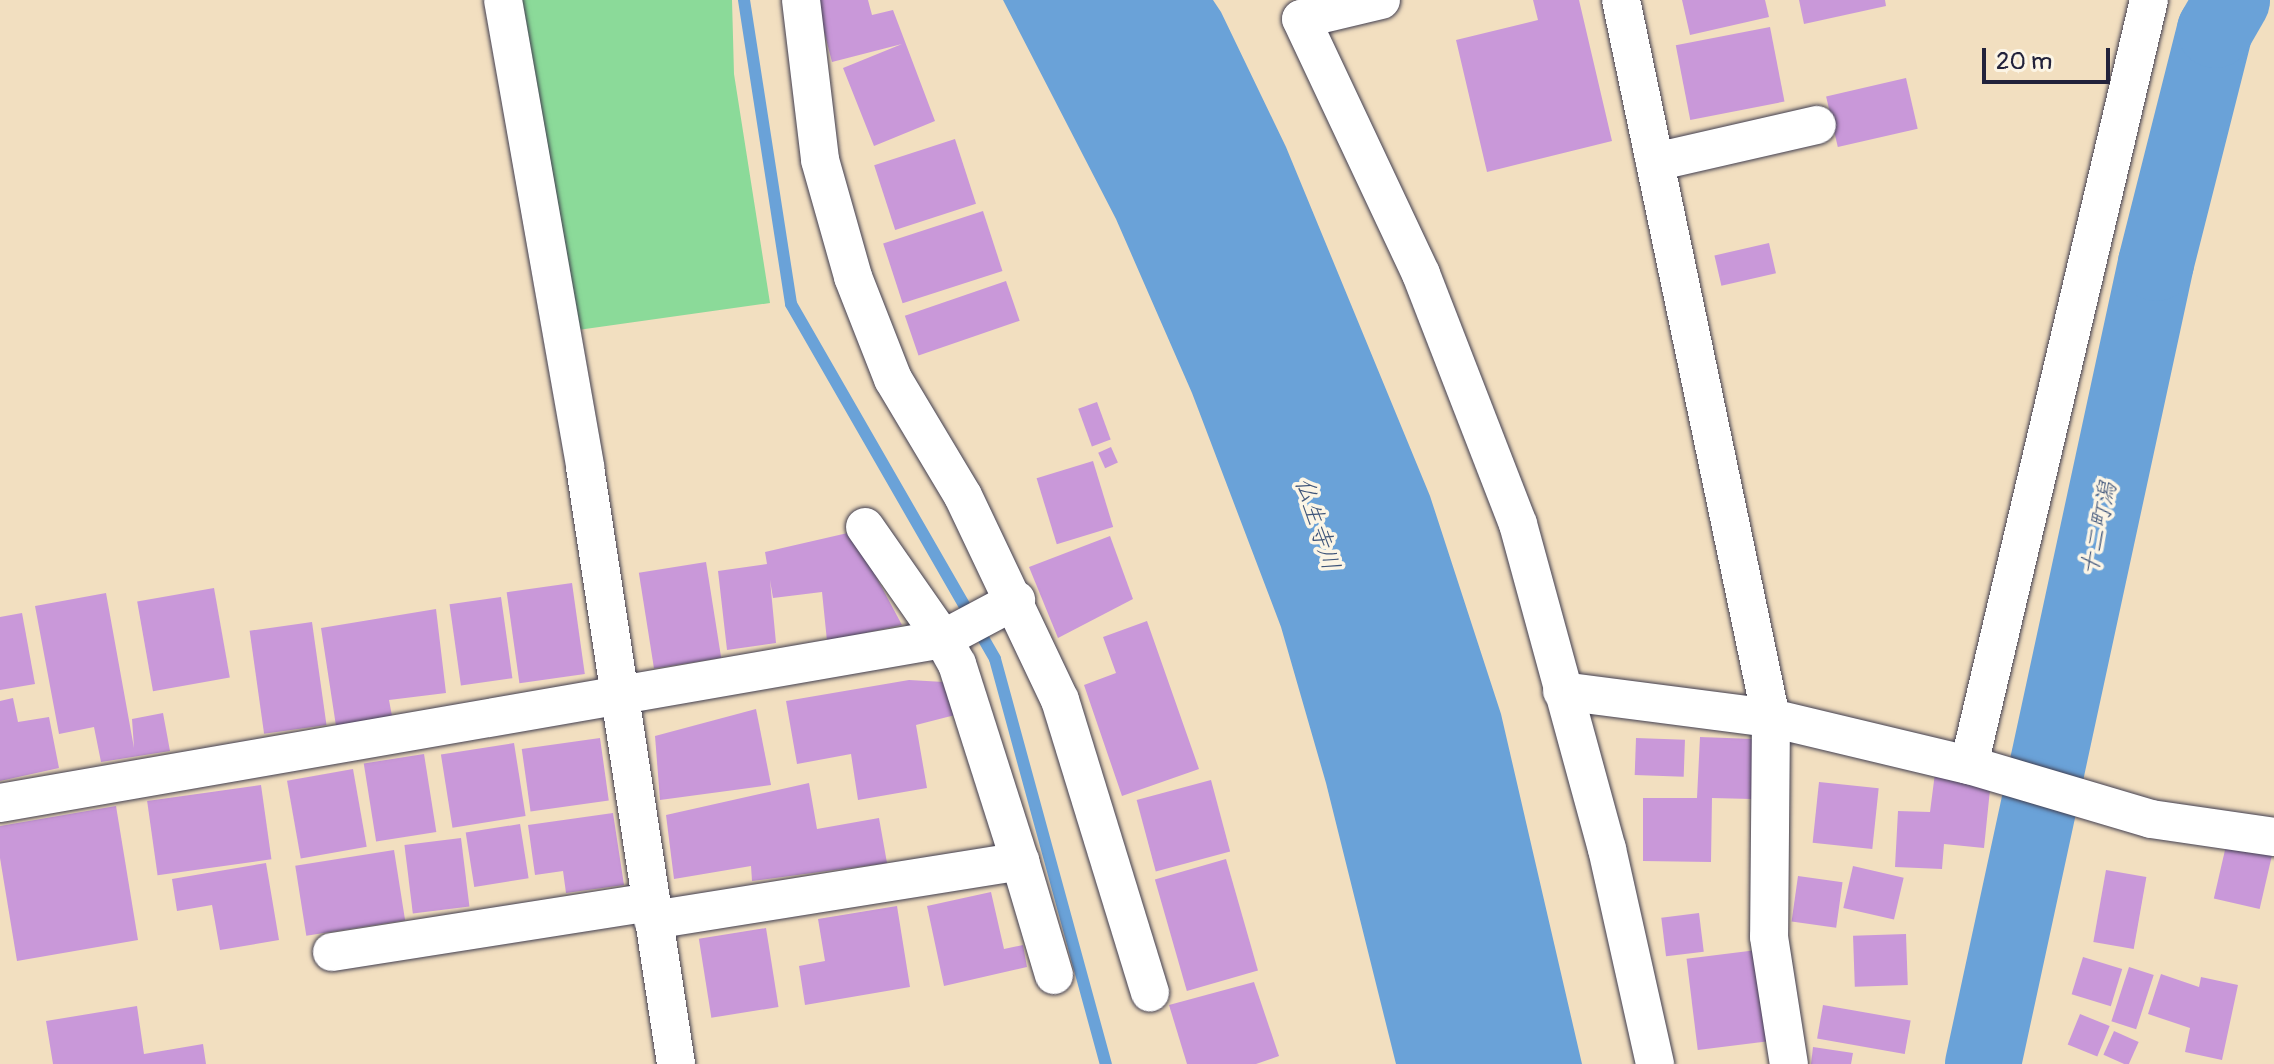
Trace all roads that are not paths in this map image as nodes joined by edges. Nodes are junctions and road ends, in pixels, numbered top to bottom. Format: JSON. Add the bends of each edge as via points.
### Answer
{"nodes":[{"id":1,"x":503,"y":0,"type":"edge"},
{"id":2,"x":801,"y":0,"type":"edge"},
{"id":3,"x":1381,"y":0,"type":"edge"},
{"id":4,"x":1621,"y":0,"type":"edge"},
{"id":5,"x":2149,"y":0,"type":"edge"},
{"id":6,"x":1817,"y":125,"type":"dead end"},
{"id":7,"x":1655,"y":162,"type":"junction"},
{"id":8,"x":865,"y":527,"type":"dead end"},
{"id":9,"x":1016,"y":600,"type":"junction"},
{"id":10,"x":943,"y":639,"type":"junction"},
{"id":11,"x":1562,"y":691,"type":"junction"},
{"id":12,"x":619,"y":696,"type":"junction"},
{"id":13,"x":1771,"y":718,"type":"junction"},
{"id":14,"x":1969,"y":765,"type":"junction"},
{"id":15,"x":0,"y":803,"type":"edge"},
{"id":16,"x":2274,"y":837,"type":"edge"},
{"id":17,"x":1020,"y":861,"type":"junction"},
{"id":18,"x":652,"y":911,"type":"junction"},
{"id":19,"x":332,"y":952,"type":"dead end"},
{"id":20,"x":1054,"y":975,"type":"dead end"},
{"id":21,"x":1150,"y":992,"type":"dead end"},
{"id":22,"x":676,"y":1064,"type":"edge"},
{"id":23,"x":1655,"y":1064,"type":"edge"},
{"id":24,"x":1789,"y":1064,"type":"edge"}],
"edges":[{"from":1,"to":12,"type":"street","via":[[585,467]]},
{"from":2,"to":9,"type":"street","via":[[820,160],[853,277],[893,379]]},
{"from":3,"to":11,"type":"street","via":[[1301,19],[1421,274],[1518,524]]},
{"from":4,"to":7,"type":"street"},
{"from":5,"to":14,"type":"street"},
{"from":6,"to":7,"type":"street"},
{"from":7,"to":13,"type":"street"},
{"from":8,"to":10,"type":"street"},
{"from":9,"to":10,"type":"street"},
{"from":9,"to":21,"type":"street","via":[[1060,700]]},
{"from":10,"to":12,"type":"street"},
{"from":10,"to":17,"type":"street","via":[[957,664]]},
{"from":11,"to":13,"type":"street"},
{"from":11,"to":23,"type":"street","via":[[1607,849]]},
{"from":12,"to":15,"type":"street"},
{"from":12,"to":18,"type":"street"},
{"from":13,"to":14,"type":"street"},
{"from":13,"to":24,"type":"street","via":[[1769,937]]},
{"from":14,"to":16,"type":"street","via":[[2151,819]]},
{"from":17,"to":18,"type":"street"},
{"from":17,"to":20,"type":"street"},
{"from":18,"to":19,"type":"street"},
{"from":18,"to":22,"type":"street"}]}
